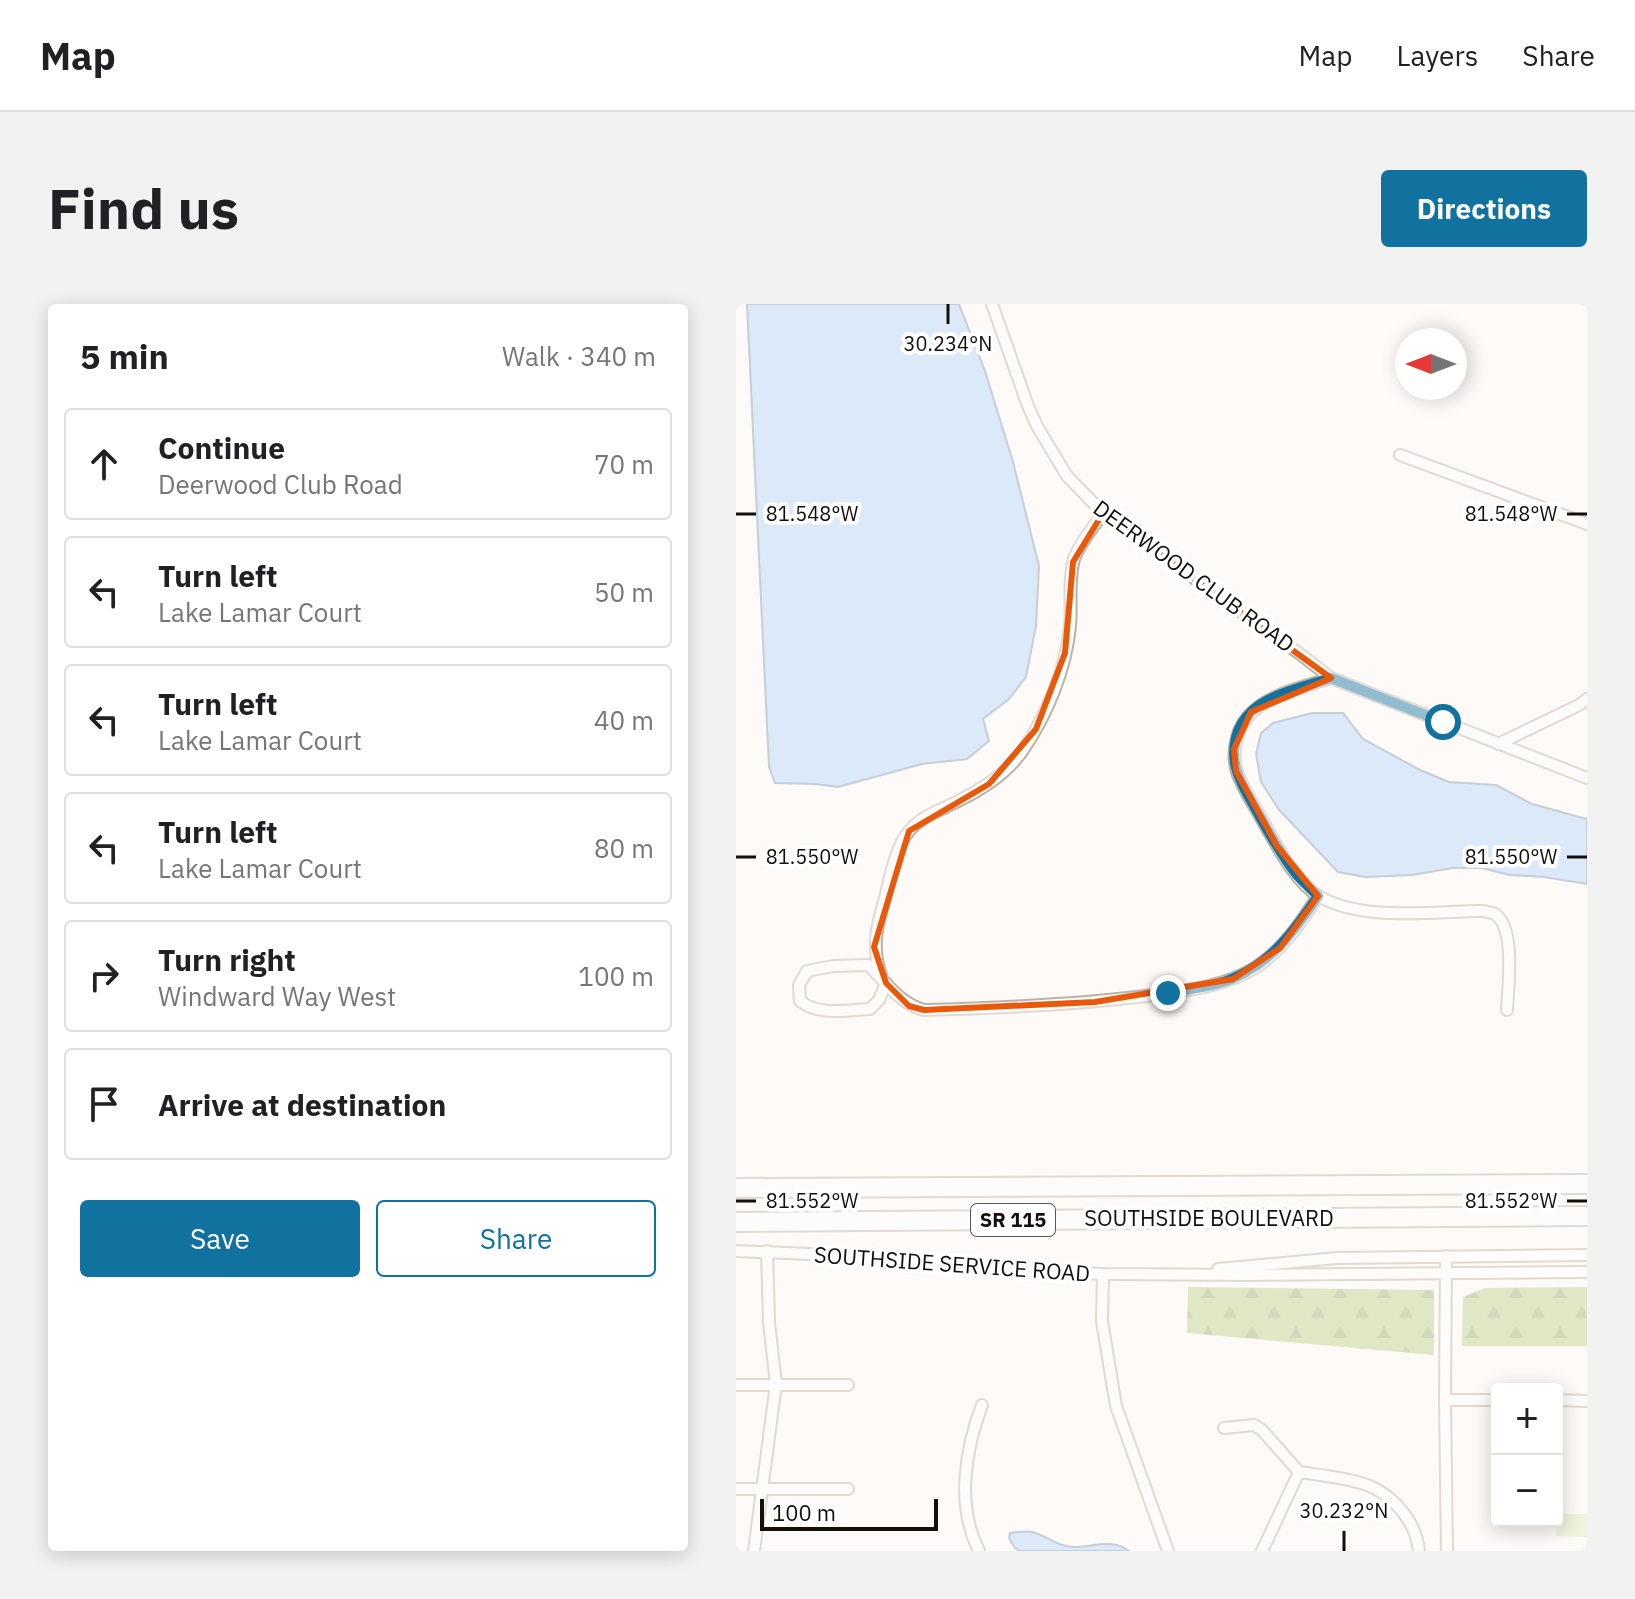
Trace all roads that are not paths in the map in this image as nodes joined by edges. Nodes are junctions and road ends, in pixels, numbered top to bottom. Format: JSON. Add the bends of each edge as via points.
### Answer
{"nodes":[{"id":1,"x":992,"y":304,"type":"edge"},
{"id":2,"x":1400,"y":455,"type":"dead end"},
{"id":3,"x":1103,"y":513,"type":"junction"},
{"id":4,"x":1587,"y":524,"type":"edge"},
{"id":5,"x":1331,"y":678,"type":"junction"},
{"id":6,"x":1587,"y":699,"type":"edge"},
{"id":7,"x":1498,"y":744,"type":"junction"},
{"id":8,"x":1587,"y":778,"type":"edge"},
{"id":9,"x":1318,"y":896,"type":"junction"},
{"id":10,"x":886,"y":983,"type":"junction"},
{"id":11,"x":1507,"y":1010,"type":"dead end"},
{"id":12,"x":1587,"y":1184,"type":"edge"},
{"id":13,"x":736,"y":1188,"type":"edge"},
{"id":14,"x":1587,"y":1216,"type":"edge"},
{"id":15,"x":736,"y":1222,"type":"edge"},
{"id":16,"x":736,"y":1251,"type":"edge"},
{"id":17,"x":767,"y":1251,"type":"junction"},
{"id":18,"x":1587,"y":1255,"type":"edge"},
{"id":19,"x":1446,"y":1256,"type":"junction"},
{"id":20,"x":1587,"y":1272,"type":"edge"},
{"id":21,"x":1168,"y":1273,"type":"junction"},
{"id":22,"x":1103,"y":1274,"type":"junction"},
{"id":23,"x":1446,"y":1274,"type":"junction"},
{"id":24,"x":776,"y":1384,"type":"junction"},
{"id":25,"x":736,"y":1385,"type":"edge"},
{"id":26,"x":848,"y":1385,"type":"dead end"},
{"id":27,"x":1445,"y":1400,"type":"junction"},
{"id":28,"x":1491,"y":1400,"type":"edge"},
{"id":29,"x":1563,"y":1400,"type":"edge"},
{"id":30,"x":1587,"y":1401,"type":"edge"},
{"id":31,"x":982,"y":1405,"type":"dead end"},
{"id":32,"x":1224,"y":1428,"type":"dead end"},
{"id":33,"x":1299,"y":1472,"type":"junction"},
{"id":34,"x":736,"y":1489,"type":"edge"},
{"id":35,"x":763,"y":1489,"type":"junction"},
{"id":36,"x":848,"y":1489,"type":"dead end"},
{"id":37,"x":754,"y":1551,"type":"edge"},
{"id":38,"x":979,"y":1551,"type":"edge"},
{"id":39,"x":1168,"y":1551,"type":"edge"},
{"id":40,"x":1262,"y":1551,"type":"edge"},
{"id":41,"x":1419,"y":1551,"type":"edge"},
{"id":42,"x":1447,"y":1551,"type":"edge"}],
"edges":[{"from":1,"to":3,"type":"street","name":"DEERWOOD CLUB ROAD","via":[[1037,426],[1067,476]]},
{"from":2,"to":4,"type":"street"},
{"from":3,"to":5,"type":"street","name":"DEERWOOD CLUB ROAD"},
{"from":3,"to":10,"type":"street","via":[[1073,562],[1065,653],[1049,702],[1022,752],[989,784],[928,815],[901,843],[874,947]]},
{"from":5,"to":7,"type":"street","name":"DEERWOOD CLUB ROAD"},
{"from":5,"to":9,"type":"street","via":[[1261,704],[1243,722],[1234,749],[1236,771],[1270,834],[1297,876]]},
{"from":6,"to":7,"type":"street"},
{"from":7,"to":8,"type":"street","name":"DEERWOOD CLUB ROAD"},
{"from":9,"to":10,"type":"street","via":[[1280,948],[1254,968],[1214,985],[1095,1002],[924,1010],[909,1006]]},
{"from":9,"to":11,"type":"street","via":[[1366,911],[1494,914],[1502,921],[1510,957]]},
{"from":10,"to":10,"type":"street","via":[[870,1009],[824,1011],[800,1001],[799,985],[807,971],[868,965]]},
{"from":12,"to":13,"type":"highway","name":"SOUTHSIDE BOULEVARD","number":"SR 115"},
{"from":14,"to":15,"type":"highway","name":"SOUTHSIDE BOULEVARD","number":"SR 115"},
{"from":16,"to":17,"type":"street","name":"SOUTHSIDE SERVICE ROAD"},
{"from":17,"to":22,"type":"street","name":"SOUTHSIDE SERVICE ROAD"},
{"from":17,"to":24,"type":"street"},
{"from":18,"to":19,"type":"street","name":"SOUTHSIDE SERVICE ROAD"},
{"from":19,"to":21,"type":"street","name":"SOUTHSIDE SERVICE ROAD","via":[[1337,1258]]},
{"from":19,"to":23,"type":"street"},
{"from":20,"to":23,"type":"street","name":"SOUTHSIDE SERVICE ROAD"},
{"from":21,"to":22,"type":"street","name":"SOUTHSIDE SERVICE ROAD"},
{"from":21,"to":23,"type":"street","name":"SOUTHSIDE SERVICE ROAD"},
{"from":22,"to":39,"type":"street","via":[[1102,1321],[1116,1406]]},
{"from":23,"to":27,"type":"street"},
{"from":24,"to":25,"type":"street"},
{"from":24,"to":26,"type":"street"},
{"from":24,"to":35,"type":"street"},
{"from":27,"to":28,"type":"street"},
{"from":27,"to":42,"type":"street"},
{"from":29,"to":30,"type":"street"},
{"from":31,"to":38,"type":"street","via":[[972,1433],[965,1489],[969,1527]]},
{"from":32,"to":33,"type":"street","via":[[1254,1425]]},
{"from":33,"to":40,"type":"street"},
{"from":33,"to":41,"type":"street","via":[[1380,1491],[1409,1520]]},
{"from":34,"to":35,"type":"street"},
{"from":35,"to":36,"type":"street"},
{"from":35,"to":37,"type":"street"}]}
